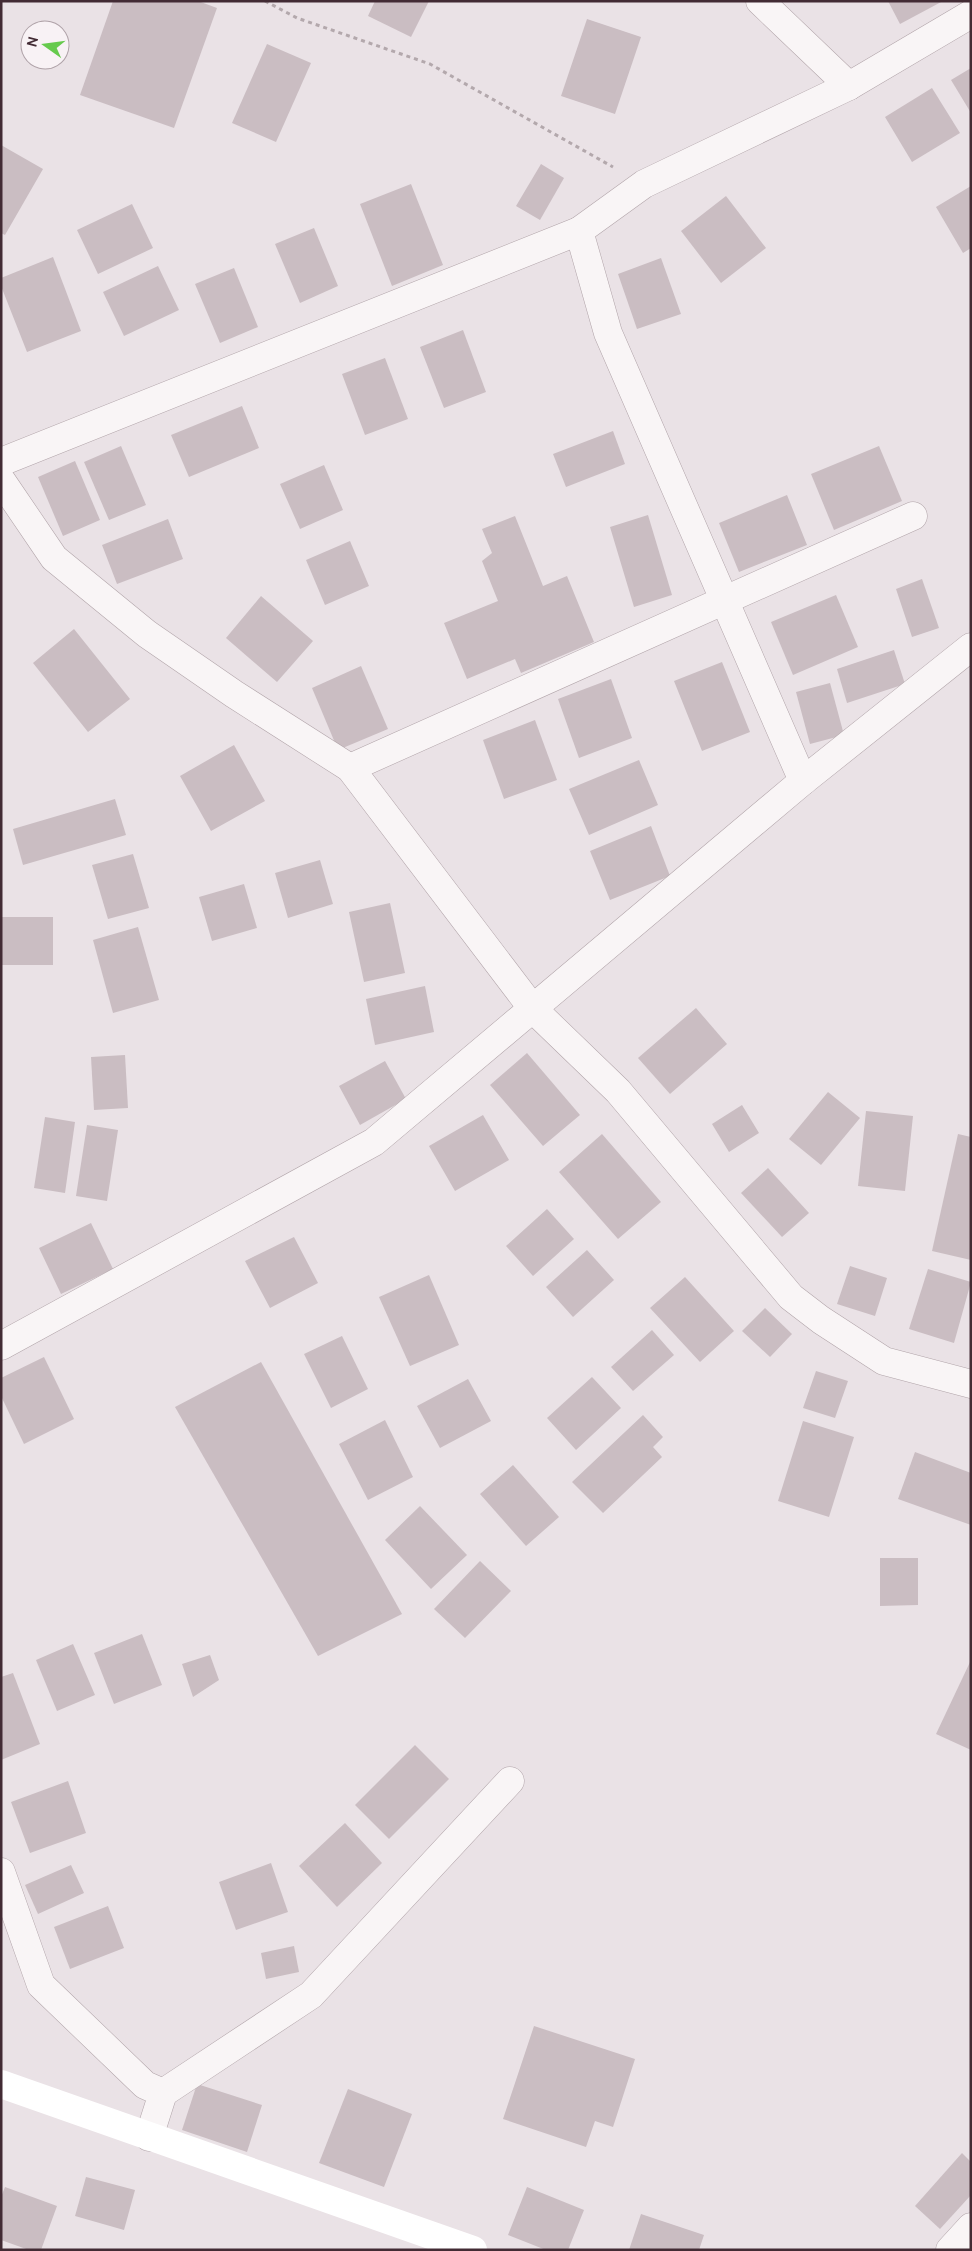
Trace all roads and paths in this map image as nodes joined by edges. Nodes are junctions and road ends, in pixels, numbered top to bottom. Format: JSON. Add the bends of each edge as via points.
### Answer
{"nodes":[{"id":1,"x":265,"y":1,"type":"edge"},
{"id":2,"x":760,"y":1,"type":"edge"},
{"id":3,"x":971,"y":14,"type":"edge"},
{"id":4,"x":849,"y":86,"type":"junction"},
{"id":5,"x":644,"y":184,"type":"junction"},
{"id":6,"x":579,"y":231,"type":"junction"},
{"id":7,"x":1,"y":462,"type":"edge"},
{"id":8,"x":1,"y":480,"type":"edge"},
{"id":9,"x":913,"y":516,"type":"dead end"},
{"id":10,"x":725,"y":601,"type":"junction"},
{"id":11,"x":971,"y":647,"type":"edge"},
{"id":12,"x":350,"y":768,"type":"junction"},
{"id":13,"x":803,"y":781,"type":"junction"},
{"id":14,"x":533,"y":1009,"type":"junction"},
{"id":15,"x":1,"y":1346,"type":"edge"},
{"id":16,"x":971,"y":1384,"type":"edge"},
{"id":17,"x":510,"y":1781,"type":"dead end"},
{"id":18,"x":1,"y":1872,"type":"edge"},
{"id":19,"x":1,"y":2084,"type":"edge"},
{"id":20,"x":163,"y":2093,"type":"junction"},
{"id":21,"x":149,"y":2137,"type":"junction"},
{"id":22,"x":971,"y":2227,"type":"edge"},
{"id":23,"x":473,"y":2250,"type":"edge"},
{"id":24,"x":950,"y":2250,"type":"edge"}],
"edges":[{"from":1,"to":5,"type":"path","via":[[297,18],[430,64]]},
{"from":2,"to":4,"type":"street"},
{"from":3,"to":4,"type":"street"},
{"from":4,"to":5,"type":"street"},
{"from":5,"to":6,"type":"street"},
{"from":6,"to":7,"type":"street"},
{"from":6,"to":10,"type":"street","via":[[608,333]]},
{"from":8,"to":12,"type":"street","via":[[54,558],[147,634]]},
{"from":9,"to":10,"type":"street"},
{"from":10,"to":12,"type":"street"},
{"from":10,"to":13,"type":"street"},
{"from":11,"to":13,"type":"street"},
{"from":12,"to":14,"type":"street"},
{"from":13,"to":14,"type":"street"},
{"from":14,"to":15,"type":"street","via":[[374,1142]]},
{"from":14,"to":16,"type":"street","via":[[618,1091],[791,1297],[884,1361]]},
{"from":17,"to":20,"type":"street","via":[[311,1995]]},
{"from":18,"to":20,"type":"street","via":[[42,1986],[144,2085]]},
{"from":19,"to":21,"type":"street"},
{"from":20,"to":21,"type":"street"},
{"from":21,"to":23,"type":"street"},
{"from":22,"to":24,"type":"street"}]}
